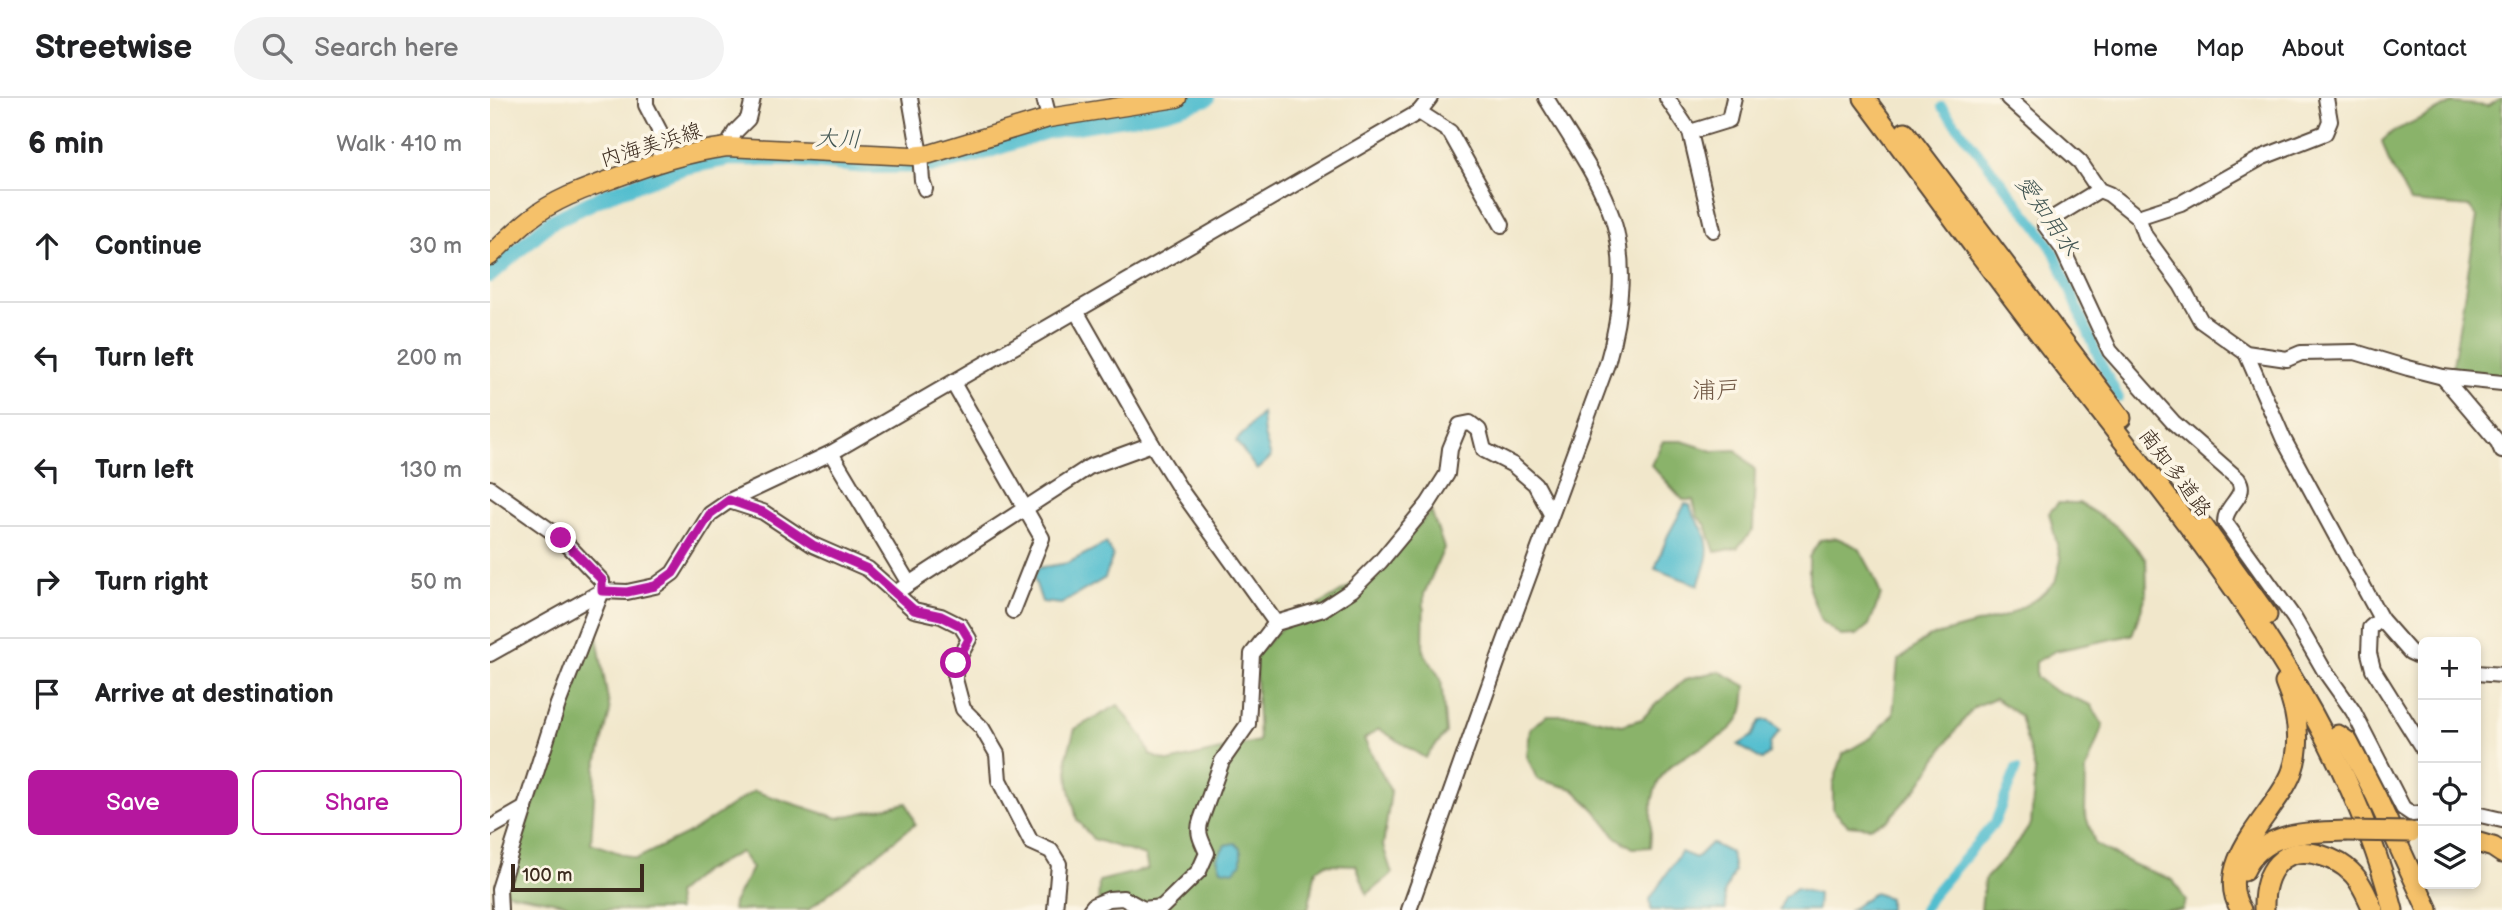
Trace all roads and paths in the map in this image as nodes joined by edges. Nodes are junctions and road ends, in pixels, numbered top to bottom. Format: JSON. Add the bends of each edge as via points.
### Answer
{"nodes":[{"id":1,"x":646,"y":98,"type":"edge"},
{"id":2,"x":753,"y":98,"type":"edge"},
{"id":3,"x":910,"y":98,"type":"edge"},
{"id":4,"x":1044,"y":98,"type":"edge"},
{"id":5,"x":1177,"y":98,"type":"edge"},
{"id":6,"x":1430,"y":98,"type":"edge"},
{"id":7,"x":1546,"y":98,"type":"edge"},
{"id":8,"x":1667,"y":98,"type":"edge"},
{"id":9,"x":1734,"y":98,"type":"edge"},
{"id":10,"x":1864,"y":98,"type":"edge"},
{"id":11,"x":1879,"y":98,"type":"edge"},
{"id":12,"x":2008,"y":98,"type":"edge"},
{"id":13,"x":2326,"y":98,"type":"edge"},
{"id":14,"x":1419,"y":112,"type":"junction"},
{"id":15,"x":1049,"y":118,"type":"junction"},
{"id":16,"x":1690,"y":132,"type":"junction"},
{"id":17,"x":727,"y":147,"type":"junction"},
{"id":18,"x":660,"y":161,"type":"junction"},
{"id":19,"x":921,"y":163,"type":"junction"},
{"id":20,"x":925,"y":189,"type":"dead end"},
{"id":21,"x":2099,"y":190,"type":"junction"},
{"id":22,"x":2138,"y":218,"type":"junction"},
{"id":23,"x":1502,"y":225,"type":"dead end"},
{"id":24,"x":1713,"y":230,"type":"dead end"},
{"id":25,"x":491,"y":251,"type":"edge"},
{"id":26,"x":1076,"y":311,"type":"junction"},
{"id":27,"x":2246,"y":353,"type":"junction"},
{"id":28,"x":2443,"y":377,"type":"junction"},
{"id":29,"x":953,"y":383,"type":"junction"},
{"id":30,"x":2502,"y":383,"type":"edge"},
{"id":31,"x":1152,"y":444,"type":"junction"},
{"id":32,"x":2502,"y":451,"type":"edge"},
{"id":33,"x":831,"y":453,"type":"junction"},
{"id":34,"x":490,"y":488,"type":"edge"},
{"id":35,"x":729,"y":500,"type":"junction"},
{"id":36,"x":1026,"y":508,"type":"junction"},
{"id":37,"x":1551,"y":514,"type":"junction"},
{"id":38,"x":2187,"y":526,"type":"junction"},
{"id":39,"x":908,"y":583,"type":"junction"},
{"id":40,"x":602,"y":591,"type":"junction"},
{"id":41,"x":895,"y":593,"type":"junction"},
{"id":42,"x":1013,"y":611,"type":"dead end"},
{"id":43,"x":2381,"y":619,"type":"junction"},
{"id":44,"x":1276,"y":623,"type":"junction"},
{"id":45,"x":490,"y":654,"type":"edge"},
{"id":46,"x":2418,"y":656,"type":"edge"},
{"id":47,"x":2481,"y":674,"type":"edge"},
{"id":48,"x":2502,"y":676,"type":"edge"},
{"id":49,"x":2338,"y":735,"type":"junction"},
{"id":50,"x":2418,"y":741,"type":"edge"},
{"id":51,"x":525,"y":808,"type":"junction"},
{"id":52,"x":2418,"y":813,"type":"edge"},
{"id":53,"x":2481,"y":815,"type":"edge"},
{"id":54,"x":2502,"y":820,"type":"edge"},
{"id":55,"x":490,"y":828,"type":"edge"},
{"id":56,"x":2346,"y":834,"type":"junction"},
{"id":57,"x":2417,"y":835,"type":"edge"},
{"id":58,"x":2481,"y":836,"type":"edge"},
{"id":59,"x":2481,"y":843,"type":"edge"},
{"id":60,"x":2502,"y":843,"type":"edge"},
{"id":61,"x":2502,"y":853,"type":"edge"},
{"id":62,"x":500,"y":910,"type":"edge"},
{"id":63,"x":1055,"y":910,"type":"edge"},
{"id":64,"x":1090,"y":910,"type":"edge"},
{"id":65,"x":1409,"y":910,"type":"edge"},
{"id":66,"x":2243,"y":910,"type":"edge"},
{"id":67,"x":2262,"y":910,"type":"edge"},
{"id":68,"x":2373,"y":910,"type":"edge"},
{"id":69,"x":2393,"y":910,"type":"edge"},
{"id":70,"x":2406,"y":910,"type":"edge"},
{"id":71,"x":2428,"y":910,"type":"edge"}],
"edges":[{"from":1,"to":18,"type":"street","via":[[659,130]]},
{"from":2,"to":17,"type":"street","via":[[748,119]]},
{"from":3,"to":19,"type":"street"},
{"from":4,"to":15,"type":"street"},
{"from":5,"to":15,"type":"main road","name":"内海美浜線"},
{"from":6,"to":14,"type":"street"},
{"from":7,"to":37,"type":"street","via":[[1609,207],[1621,259],[1619,317],[1612,346]]},
{"from":8,"to":16,"type":"street"},
{"from":9,"to":16,"type":"street","via":[[1729,120]]},
{"from":10,"to":38,"type":"highway","name":"南知多道路"},
{"from":11,"to":49,"type":"highway","name":"南知多道路","via":[[2247,585]]},
{"from":12,"to":21,"type":"street","via":[[2080,162]]},
{"from":13,"to":22,"type":"street","via":[[2330,121],[2325,133],[2263,157],[2181,203]]},
{"from":14,"to":23,"type":"street","via":[[1450,132]]},
{"from":14,"to":26,"type":"street"},
{"from":15,"to":19,"type":"main road","name":"内海美浜線"},
{"from":16,"to":24,"type":"street"},
{"from":17,"to":18,"type":"main road","name":"内海美浜線"},
{"from":17,"to":19,"type":"main road","name":"内海美浜線"},
{"from":18,"to":25,"type":"main road","name":"内海美浜線","via":[[555,203]]},
{"from":19,"to":20,"type":"street"},
{"from":21,"to":22,"type":"street"},
{"from":21,"to":52,"type":"street","via":[[2045,225],[2068,258],[2110,351],[2173,422],[2238,479],[2241,492],[2226,511],[2225,522],[2353,711],[2403,808]]},
{"from":22,"to":27,"type":"street","via":[[2201,321]]},
{"from":26,"to":29,"type":"street"},
{"from":26,"to":31,"type":"street"},
{"from":27,"to":28,"type":"street","via":[[2287,359],[2301,353],[2355,352]]},
{"from":27,"to":43,"type":"street","via":[[2284,440]]},
{"from":28,"to":30,"type":"street"},
{"from":28,"to":32,"type":"street"},
{"from":29,"to":33,"type":"street"},
{"from":29,"to":36,"type":"street"},
{"from":31,"to":36,"type":"street","via":[[1089,467]]},
{"from":31,"to":44,"type":"street"},
{"from":33,"to":35,"type":"street"},
{"from":33,"to":39,"type":"street"},
{"from":34,"to":40,"type":"street","via":[[561,538],[602,580]]},
{"from":35,"to":40,"type":"street","via":[[710,514],[673,573],[655,586]]},
{"from":35,"to":41,"type":"street","via":[[763,512],[813,545],[868,569]]},
{"from":36,"to":39,"type":"street"},
{"from":36,"to":42,"type":"street","via":[[1042,538]]},
{"from":37,"to":44,"type":"street","via":[[1535,484],[1513,465],[1484,450],[1479,430],[1470,423],[1460,425],[1450,449],[1447,474],[1380,562],[1352,590],[1323,609]]},
{"from":37,"to":65,"type":"street"},
{"from":38,"to":66,"type":"highway","via":[[2189,539],[2282,677],[2298,728],[2298,750],[2286,785],[2240,854],[2235,901]]},
{"from":38,"to":69,"type":"highway","name":"南知多道路","via":[[2254,618],[2314,713],[2357,808]]},
{"from":39,"to":41,"type":"street"},
{"from":40,"to":45,"type":"street"},
{"from":40,"to":51,"type":"street","via":[[558,704]]},
{"from":41,"to":63,"type":"street","via":[[914,610],[961,626],[969,639],[956,663],[955,679],[964,709],[982,728],[996,754],[999,780],[1031,842],[1051,851],[1059,864]]},
{"from":43,"to":46,"type":"street"},
{"from":43,"to":50,"type":"street","via":[[2370,628],[2372,669]]},
{"from":44,"to":64,"type":"street","via":[[1252,654],[1248,724],[1222,761],[1198,828],[1207,853],[1199,872],[1162,907],[1143,909],[1123,898]]},
{"from":47,"to":48,"type":"street"},
{"from":49,"to":70,"type":"highway","name":"南知多道路","via":[[2377,822]]},
{"from":49,"to":71,"type":"highway","via":[[2348,742]]},
{"from":51,"to":55,"type":"street"},
{"from":51,"to":62,"type":"street","via":[[499,889]]},
{"from":53,"to":54,"type":"street"},
{"from":56,"to":57,"type":"highway"},
{"from":56,"to":66,"type":"highway","via":[[2287,835],[2268,842],[2243,873]]},
{"from":56,"to":67,"type":"highway","via":[[2308,838],[2267,857],[2254,891]]},
{"from":58,"to":60,"type":"highway"},
{"from":59,"to":61,"type":"highway"},
{"from":67,"to":68,"type":"highway","via":[[2265,887],[2277,863],[2285,856],[2312,852],[2352,872]]}]}
